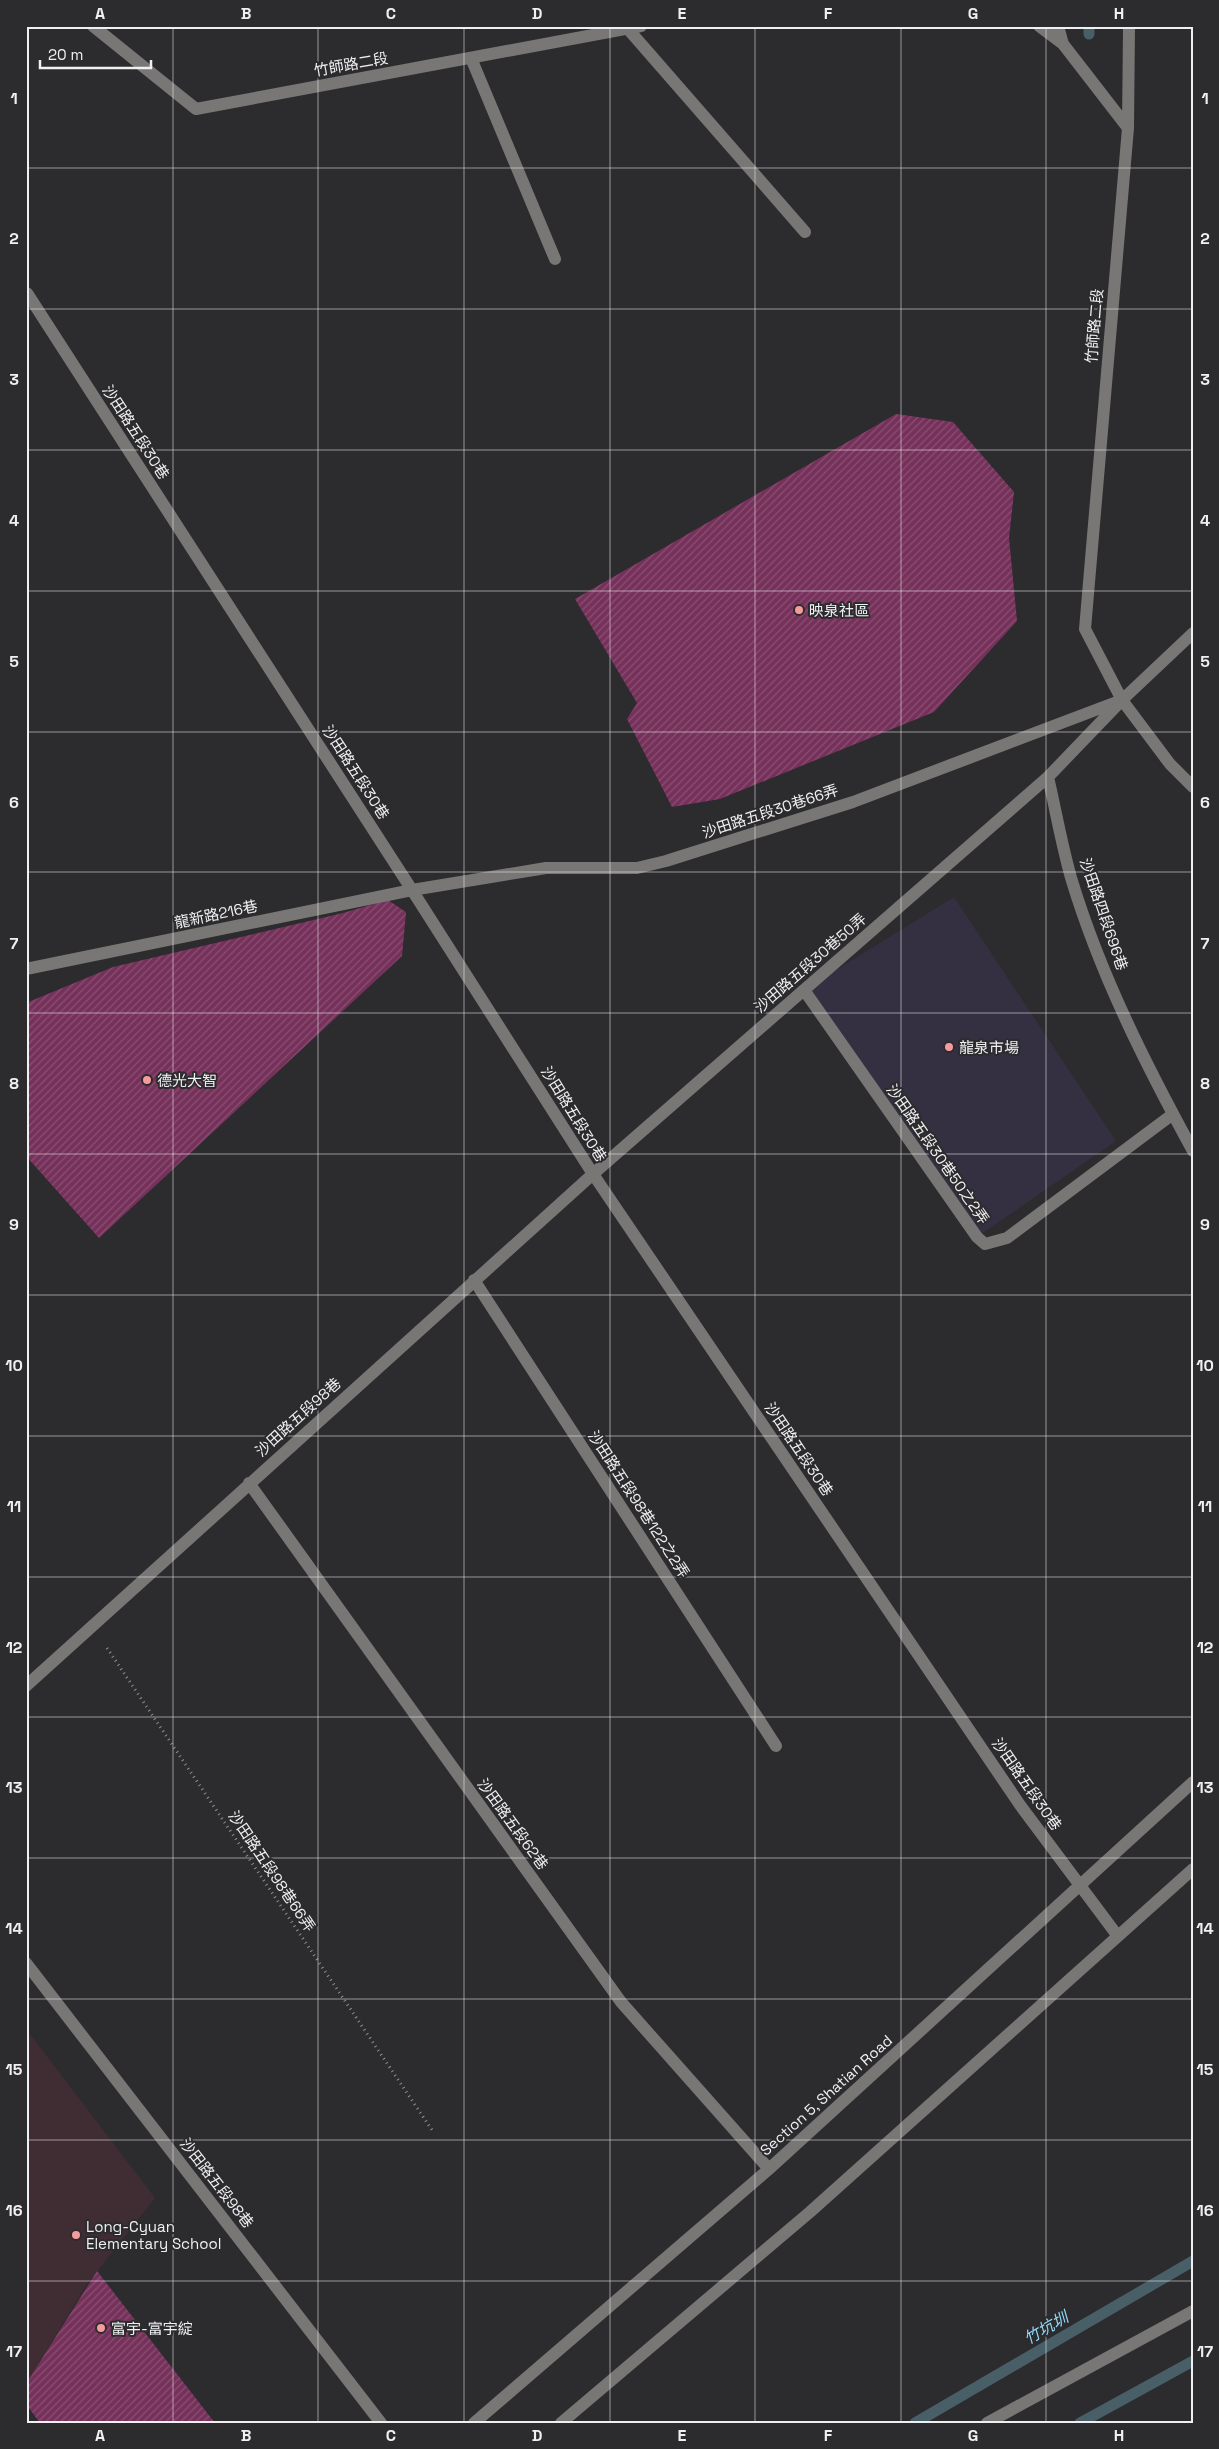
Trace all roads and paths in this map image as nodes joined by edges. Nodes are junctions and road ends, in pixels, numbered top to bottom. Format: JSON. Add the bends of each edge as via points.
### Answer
{"nodes":[{"id":1,"x":93,"y":26,"type":"edge"},
{"id":2,"x":1039,"y":26,"type":"edge"},
{"id":3,"x":1058,"y":26,"type":"edge"},
{"id":4,"x":1129,"y":26,"type":"edge"},
{"id":5,"x":635,"y":27,"type":"edge"},
{"id":6,"x":1063,"y":44,"type":"junction"},
{"id":7,"x":471,"y":58,"type":"junction"},
{"id":8,"x":1128,"y":128,"type":"junction"},
{"id":9,"x":805,"y":232,"type":"dead end"},
{"id":10,"x":555,"y":259,"type":"dead end"},
{"id":11,"x":27,"y":293,"type":"edge"},
{"id":12,"x":1193,"y":633,"type":"edge"},
{"id":13,"x":1122,"y":700,"type":"junction"},
{"id":14,"x":1048,"y":777,"type":"junction"},
{"id":15,"x":1193,"y":787,"type":"edge"},
{"id":16,"x":412,"y":890,"type":"junction"},
{"id":17,"x":26,"y":969,"type":"edge"},
{"id":18,"x":804,"y":990,"type":"junction"},
{"id":19,"x":1173,"y":1114,"type":"junction"},
{"id":20,"x":1193,"y":1152,"type":"edge"},
{"id":21,"x":593,"y":1174,"type":"junction"},
{"id":22,"x":474,"y":1280,"type":"junction"},
{"id":23,"x":249,"y":1483,"type":"junction"},
{"id":24,"x":92,"y":1626,"type":"junction"},
{"id":25,"x":26,"y":1686,"type":"edge"},
{"id":26,"x":776,"y":1746,"type":"dead end"},
{"id":27,"x":1193,"y":1782,"type":"edge"},
{"id":28,"x":1193,"y":1869,"type":"edge"},
{"id":29,"x":1080,"y":1886,"type":"junction"},
{"id":30,"x":1117,"y":1935,"type":"junction"},
{"id":31,"x":26,"y":1963,"type":"edge"},
{"id":32,"x":432,"y":2130,"type":"dead end"},
{"id":33,"x":769,"y":2169,"type":"junction"},
{"id":34,"x":1193,"y":2311,"type":"edge"},
{"id":35,"x":381,"y":2423,"type":"edge"},
{"id":36,"x":474,"y":2423,"type":"edge"},
{"id":37,"x":561,"y":2423,"type":"edge"},
{"id":38,"x":987,"y":2423,"type":"edge"}],
"edges":[{"from":1,"to":7,"type":"street","name":"竹師路二段","via":[[196,109]]},
{"from":2,"to":6,"type":"street"},
{"from":3,"to":6,"type":"street"},
{"from":4,"to":8,"type":"street","name":"竹師路二段"},
{"from":5,"to":7,"type":"street","name":"竹師路二段"},
{"from":5,"to":9,"type":"street"},
{"from":6,"to":8,"type":"street"},
{"from":7,"to":10,"type":"street"},
{"from":8,"to":13,"type":"street","name":"竹師路二段","via":[[1085,629]]},
{"from":11,"to":16,"type":"street","name":"沙田路五段30巷"},
{"from":12,"to":13,"type":"street"},
{"from":13,"to":14,"type":"street"},
{"from":13,"to":15,"type":"street","via":[[1170,764]]},
{"from":13,"to":16,"type":"street","name":"沙田路五段30巷66弄","via":[[853,802],[666,862],[637,868],[546,868]]},
{"from":14,"to":18,"type":"street","name":"沙田路五段30巷50弄"},
{"from":14,"to":19,"type":"street","name":"沙田路四段696巷","via":[[1072,880],[1094,945],[1127,1024]]},
{"from":16,"to":17,"type":"street","name":"龍新路216巷"},
{"from":16,"to":21,"type":"street","name":"沙田路五段30巷"},
{"from":18,"to":19,"type":"street","name":"沙田路五段30巷50之2弄","via":[[976,1237],[985,1244],[1007,1238]]},
{"from":18,"to":21,"type":"street","name":"沙田路五段30巷50弄"},
{"from":19,"to":20,"type":"street","name":"沙田路四段696巷"},
{"from":21,"to":22,"type":"street","name":"沙田路五段98巷"},
{"from":21,"to":29,"type":"street","name":"沙田路五段30巷","via":[[1020,1805]]},
{"from":22,"to":23,"type":"street","name":"沙田路五段98巷"},
{"from":22,"to":26,"type":"street","name":"沙田路五段98巷122之2弄"},
{"from":23,"to":24,"type":"street","name":"沙田路五段98巷"},
{"from":23,"to":33,"type":"street","name":"沙田路五段62巷","via":[[621,2002]]},
{"from":24,"to":25,"type":"street","name":"沙田路五段98巷"},
{"from":24,"to":32,"type":"path","name":"沙田路五段98巷66弄"},
{"from":27,"to":29,"type":"street","name":"Section 5, Shatian Road"},
{"from":28,"to":30,"type":"street"},
{"from":29,"to":30,"type":"street","name":"沙田路五段30巷"},
{"from":29,"to":33,"type":"street","name":"Section 5, Shatian Road"},
{"from":30,"to":37,"type":"street","via":[[810,2212]]},
{"from":31,"to":35,"type":"street","name":"沙田路五段98巷"},
{"from":33,"to":36,"type":"street","name":"Section 5, Shatian Road"},
{"from":34,"to":38,"type":"street"}]}
